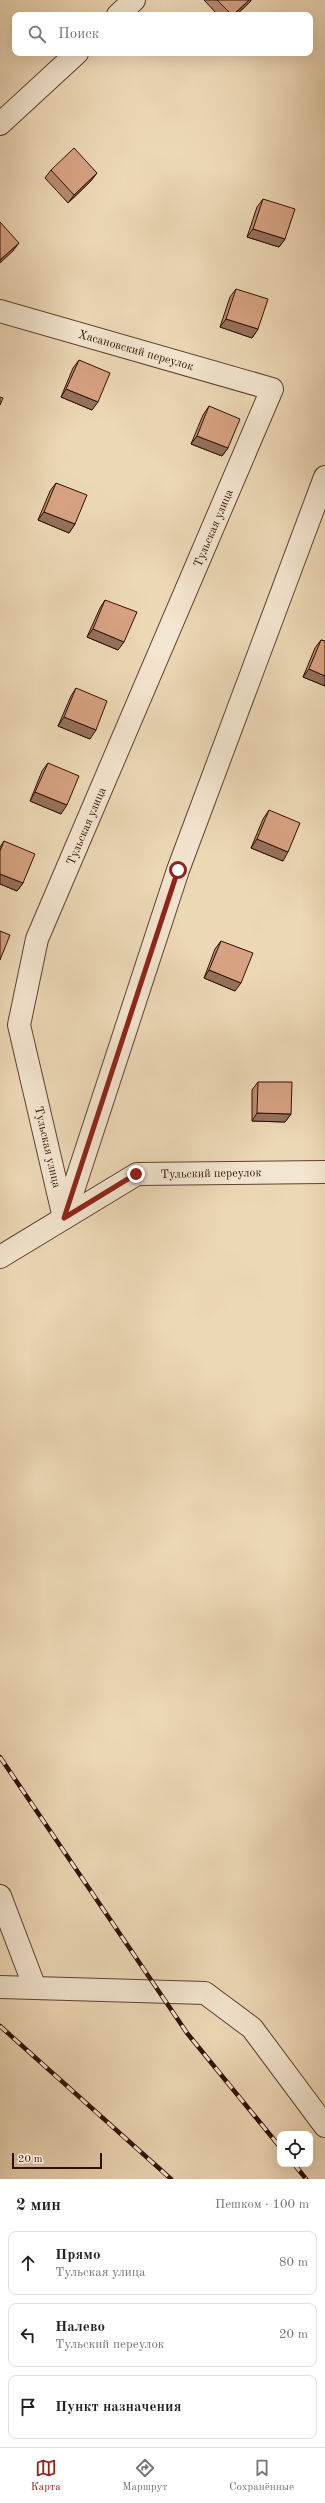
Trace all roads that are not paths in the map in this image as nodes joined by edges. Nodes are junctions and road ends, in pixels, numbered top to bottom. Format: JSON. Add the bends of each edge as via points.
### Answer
{"nodes":[{"id":1,"x":134,"y":0,"type":"edge"},
{"id":2,"x":121,"y":12,"type":"edge"},
{"id":3,"x":74,"y":56,"type":"edge"},
{"id":4,"x":0,"y":124,"type":"edge"},
{"id":5,"x":0,"y":311,"type":"edge"},
{"id":6,"x":272,"y":390,"type":"joint"},
{"id":7,"x":325,"y":477,"type":"edge"},
{"id":8,"x":325,"y":1172,"type":"edge"},
{"id":9,"x":64,"y":1218,"type":"junction"},
{"id":10,"x":0,"y":1257,"type":"edge"},
{"id":11,"x":0,"y":1896,"type":"edge"},
{"id":12,"x":0,"y":1987,"type":"edge"},
{"id":13,"x":35,"y":1988,"type":"junction"},
{"id":14,"x":325,"y":2126,"type":"edge"}],
"edges":[{"from":1,"to":2,"type":"street"},
{"from":3,"to":4,"type":"street"},
{"from":5,"to":6,"type":"street","name":"Хасановский переулок"},
{"from":6,"to":9,"type":"street","name":"Тульская улица","via":[[37,939],[19,1026]]},
{"from":7,"to":9,"type":"street","name":"Тульская улица","via":[[178,870]]},
{"from":8,"to":9,"type":"street","name":"Тульский переулок","via":[[136,1174]]},
{"from":9,"to":10,"type":"street","name":"Тульский переулок"},
{"from":11,"to":13,"type":"street"},
{"from":12,"to":13,"type":"street"},
{"from":13,"to":14,"type":"street","via":[[205,1993],[252,2028]]}]}
